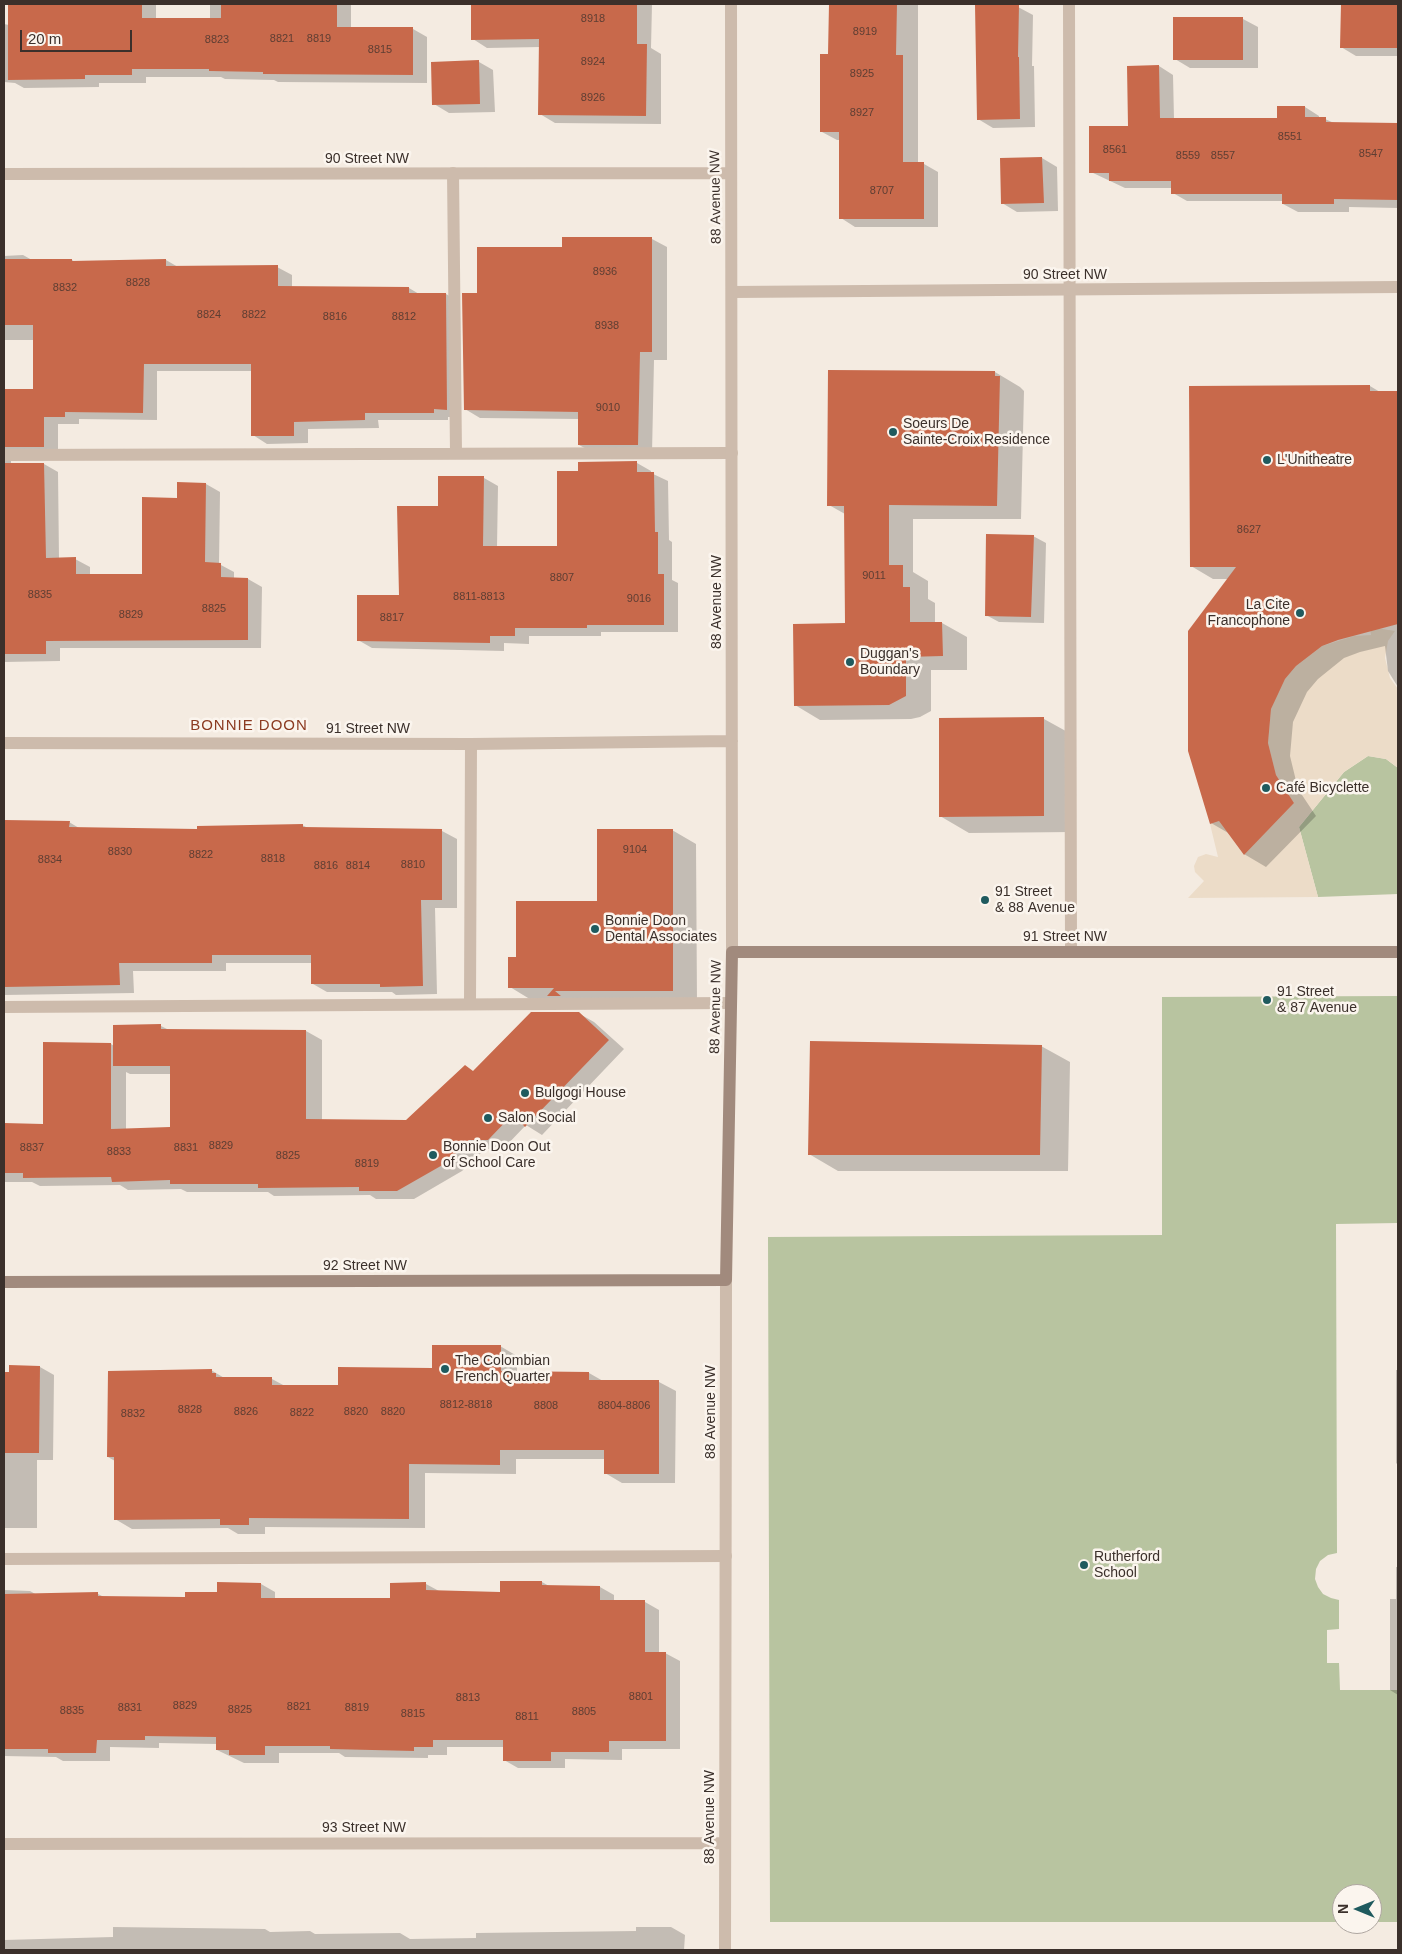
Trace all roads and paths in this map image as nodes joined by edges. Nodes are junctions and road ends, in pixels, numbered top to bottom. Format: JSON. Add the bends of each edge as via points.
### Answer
{"nodes":[{"id":1,"x":731,"y":4,"type":"edge"},
{"id":2,"x":1069,"y":4,"type":"edge"},
{"id":3,"x":731,"y":173,"type":"junction"},
{"id":4,"x":4,"y":174,"type":"edge"},
{"id":5,"x":453,"y":174,"type":"junction"},
{"id":6,"x":1398,"y":287,"type":"edge"},
{"id":7,"x":1069,"y":290,"type":"junction"},
{"id":8,"x":733,"y":292,"type":"junction"},
{"id":9,"x":456,"y":453,"type":"junction"},
{"id":10,"x":732,"y":453,"type":"junction"},
{"id":11,"x":4,"y":455,"type":"edge"},
{"id":12,"x":732,"y":741,"type":"junction"},
{"id":13,"x":4,"y":743,"type":"edge"},
{"id":14,"x":471,"y":744,"type":"junction"},
{"id":15,"x":732,"y":952,"type":"junction"},
{"id":16,"x":1070,"y":952,"type":"junction"},
{"id":17,"x":1398,"y":952,"type":"edge"},
{"id":18,"x":732,"y":1003,"type":"junction"},
{"id":19,"x":470,"y":1004,"type":"junction"},
{"id":20,"x":4,"y":1007,"type":"edge"},
{"id":21,"x":726,"y":1280,"type":"junction"},
{"id":22,"x":4,"y":1282,"type":"edge"},
{"id":23,"x":726,"y":1556,"type":"junction"},
{"id":24,"x":4,"y":1559,"type":"edge"},
{"id":25,"x":725,"y":1843,"type":"junction"},
{"id":26,"x":4,"y":1844,"type":"edge"},
{"id":27,"x":725,"y":1950,"type":"edge"}],
"edges":[{"from":1,"to":3,"type":"street","name":"88 Avenue NW"},
{"from":2,"to":7,"type":"street"},
{"from":3,"to":5,"type":"street","name":"90 Street NW"},
{"from":3,"to":8,"type":"street","name":"88 Avenue NW"},
{"from":4,"to":5,"type":"street","name":"90 Street NW"},
{"from":5,"to":9,"type":"street"},
{"from":6,"to":7,"type":"street","name":"90 Street NW"},
{"from":7,"to":8,"type":"street","name":"90 Street NW"},
{"from":7,"to":16,"type":"street"},
{"from":8,"to":10,"type":"street","name":"88 Avenue NW"},
{"from":9,"to":10,"type":"street"},
{"from":9,"to":11,"type":"street"},
{"from":10,"to":12,"type":"street","name":"88 Avenue NW"},
{"from":12,"to":14,"type":"street","name":"91 Street NW"},
{"from":12,"to":15,"type":"street","name":"88 Avenue NW"},
{"from":13,"to":14,"type":"street","name":"91 Street NW"},
{"from":14,"to":19,"type":"street"},
{"from":15,"to":16,"type":"street","name":"91 Street NW"},
{"from":15,"to":18,"type":"street","name":"88 Avenue NW"},
{"from":16,"to":17,"type":"street","name":"91 Street NW"},
{"from":18,"to":19,"type":"street"},
{"from":18,"to":21,"type":"street","name":"88 Avenue NW"},
{"from":19,"to":20,"type":"street"},
{"from":21,"to":22,"type":"street","name":"92 Street NW"},
{"from":21,"to":23,"type":"street","name":"88 Avenue NW"},
{"from":23,"to":24,"type":"street"},
{"from":23,"to":25,"type":"street","name":"88 Avenue NW"},
{"from":25,"to":26,"type":"street","name":"93 Street NW"},
{"from":25,"to":27,"type":"street","name":"88 Avenue NW"}]}
